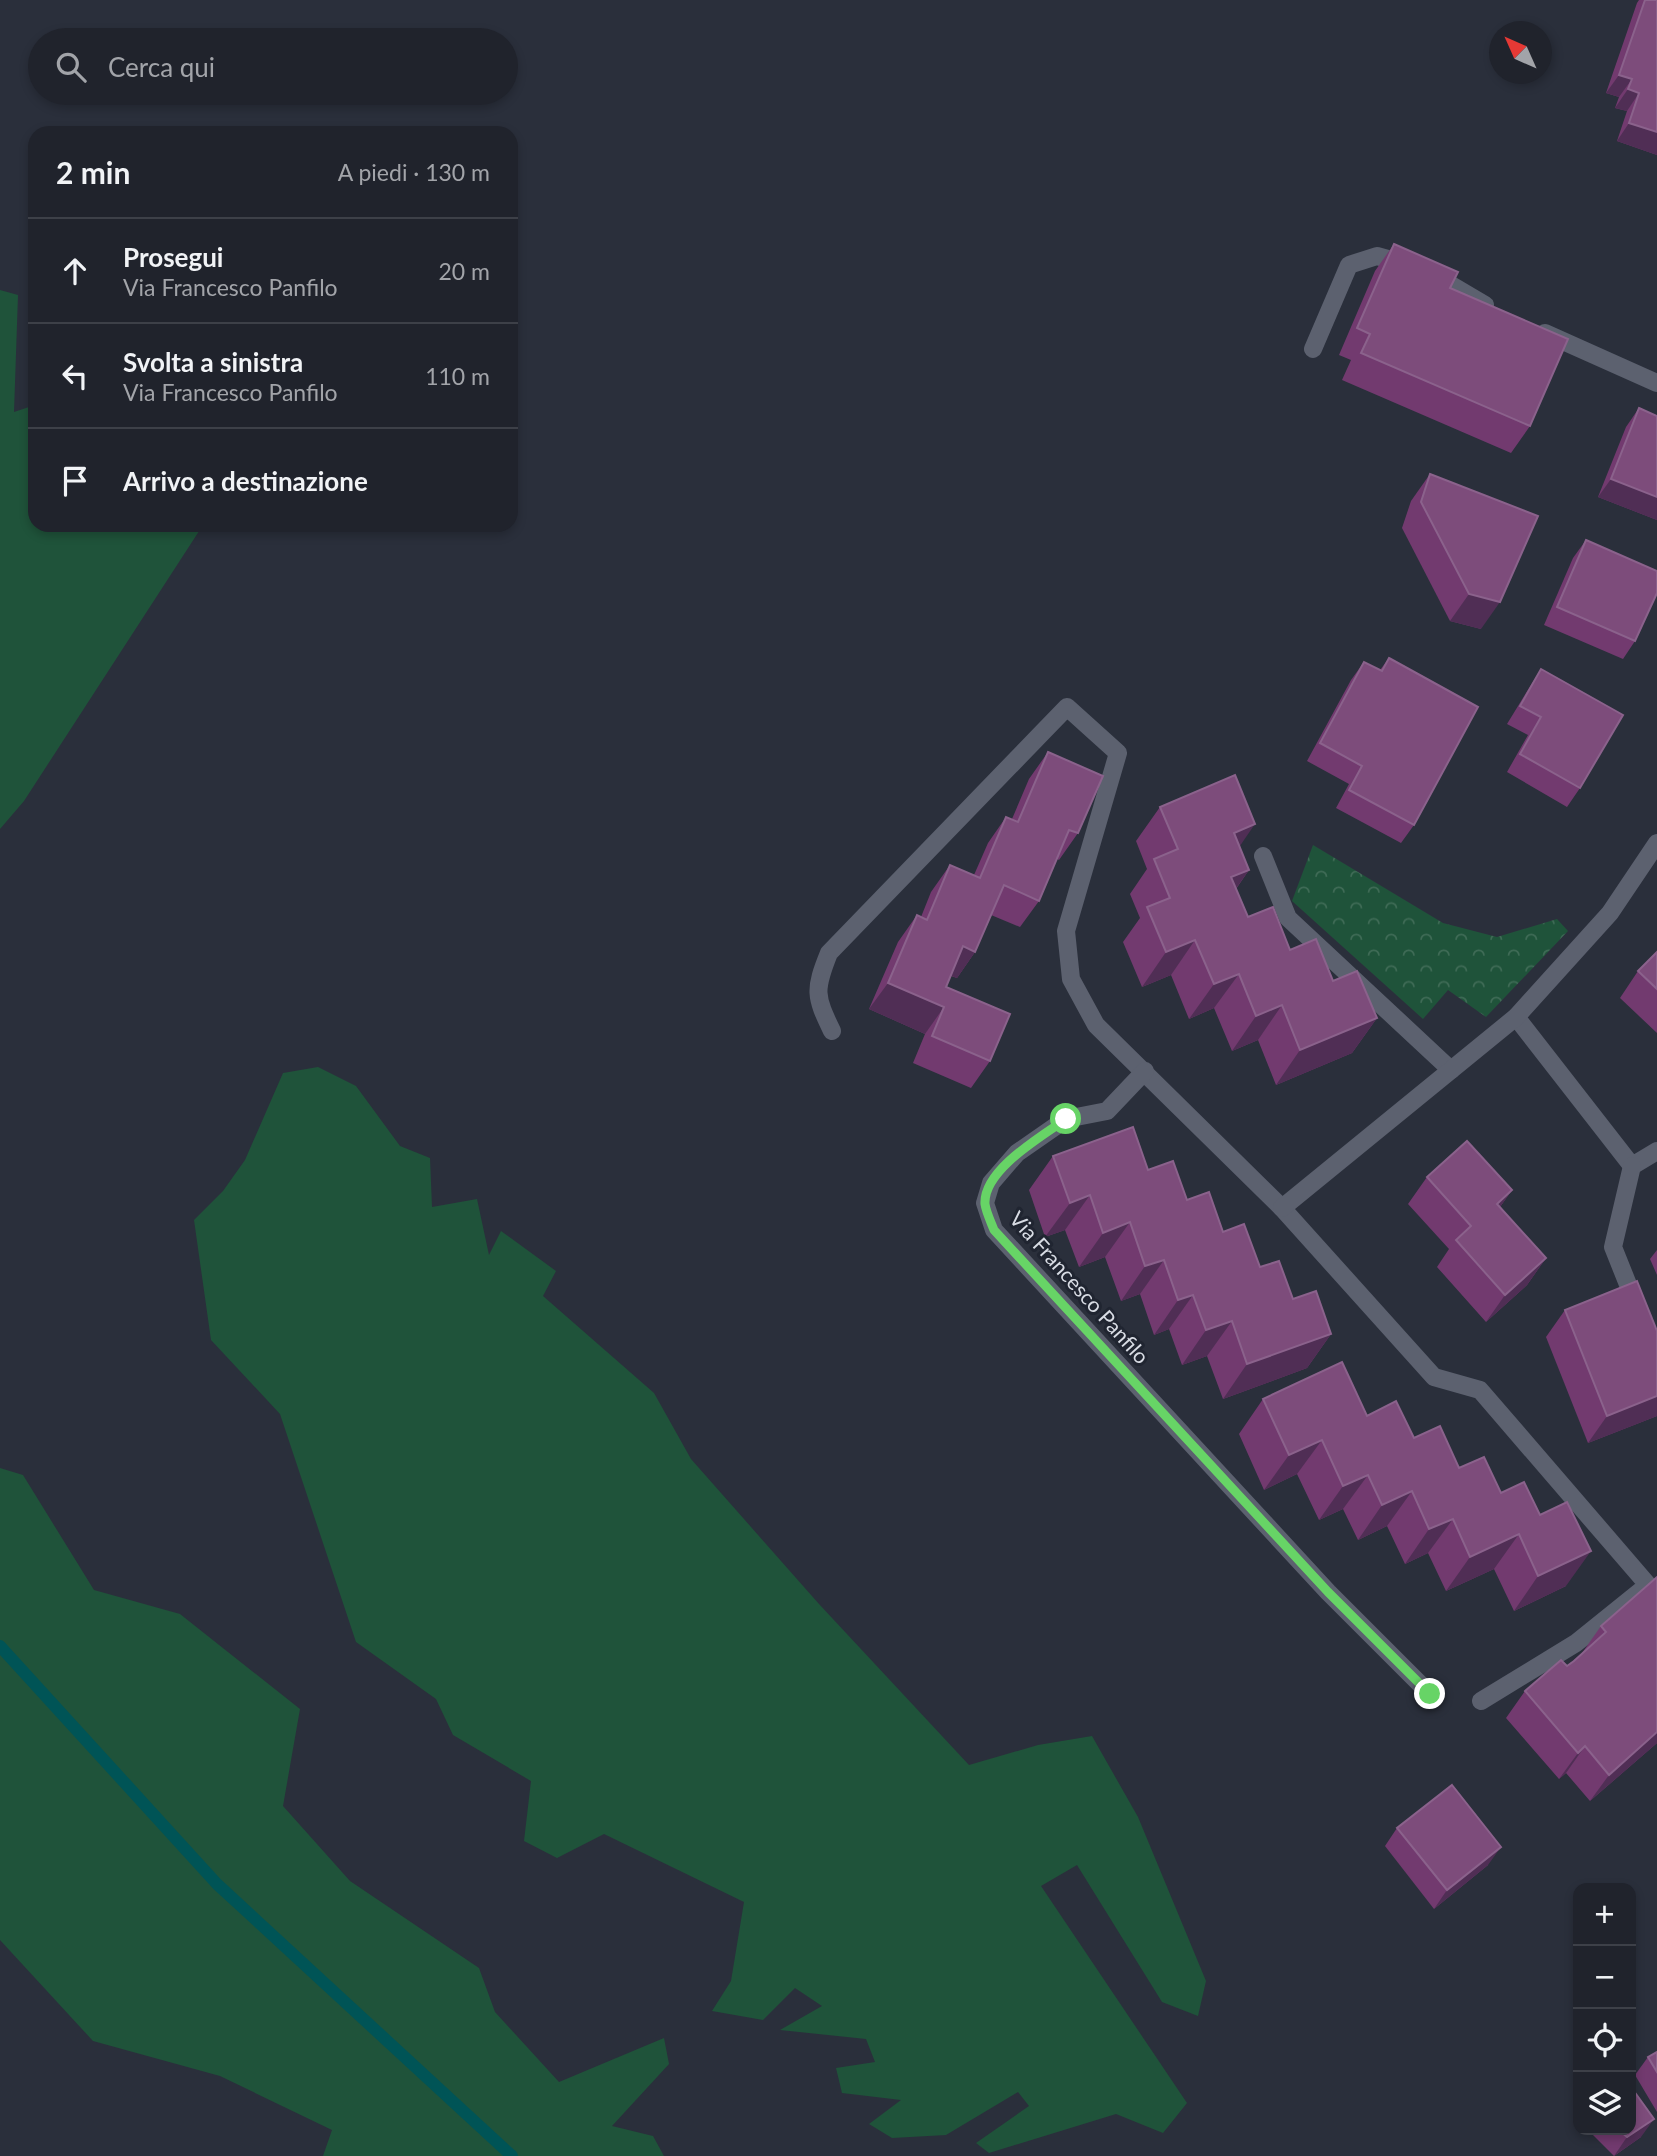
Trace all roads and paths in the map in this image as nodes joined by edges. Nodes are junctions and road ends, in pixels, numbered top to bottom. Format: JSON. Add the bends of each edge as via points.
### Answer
{"nodes":[{"id":1,"x":1500,"y":312,"type":"edge"},
{"id":2,"x":1525,"y":323,"type":"edge"},
{"id":3,"x":1313,"y":349,"type":"dead end"},
{"id":4,"x":1657,"y":383,"type":"edge"},
{"id":5,"x":1657,"y":843,"type":"edge"},
{"id":6,"x":1263,"y":856,"type":"dead end"},
{"id":7,"x":1516,"y":1017,"type":"junction"},
{"id":8,"x":832,"y":1031,"type":"dead end"},
{"id":9,"x":1451,"y":1070,"type":"junction"},
{"id":10,"x":1145,"y":1072,"type":"junction"},
{"id":11,"x":1657,"y":1151,"type":"edge"},
{"id":12,"x":1632,"y":1166,"type":"junction"},
{"id":13,"x":1282,"y":1208,"type":"junction"},
{"id":14,"x":1642,"y":1321,"type":"edge"},
{"id":15,"x":1430,"y":1694,"type":"dead end"},
{"id":16,"x":1480,"y":1701,"type":"dead end"}],
"edges":[{"from":1,"to":3,"type":"street","via":[[1424,268],[1377,256],[1349,265]]},
{"from":2,"to":4,"type":"street"},
{"from":5,"to":7,"type":"street","via":[[1611,913]]},
{"from":6,"to":9,"type":"street","via":[[1288,918]]},
{"from":7,"to":9,"type":"street"},
{"from":7,"to":12,"type":"street"},
{"from":8,"to":10,"type":"street","via":[[818,1002],[820,977],[829,953],[1067,707],[1118,753],[1066,931],[1071,979],[1096,1025]]},
{"from":9,"to":13,"type":"street"},
{"from":10,"to":13,"type":"street"},
{"from":10,"to":15,"type":"street","name":"Via Francesco Panfilo","via":[[1107,1111],[1066,1119],[1017,1153],[991,1183],[985,1203],[994,1230],[1328,1592]]},
{"from":11,"to":12,"type":"street"},
{"from":12,"to":14,"type":"street","via":[[1613,1247]]},
{"from":13,"to":16,"type":"street","via":[[1434,1377],[1480,1390],[1648,1585],[1576,1643]]}]}
